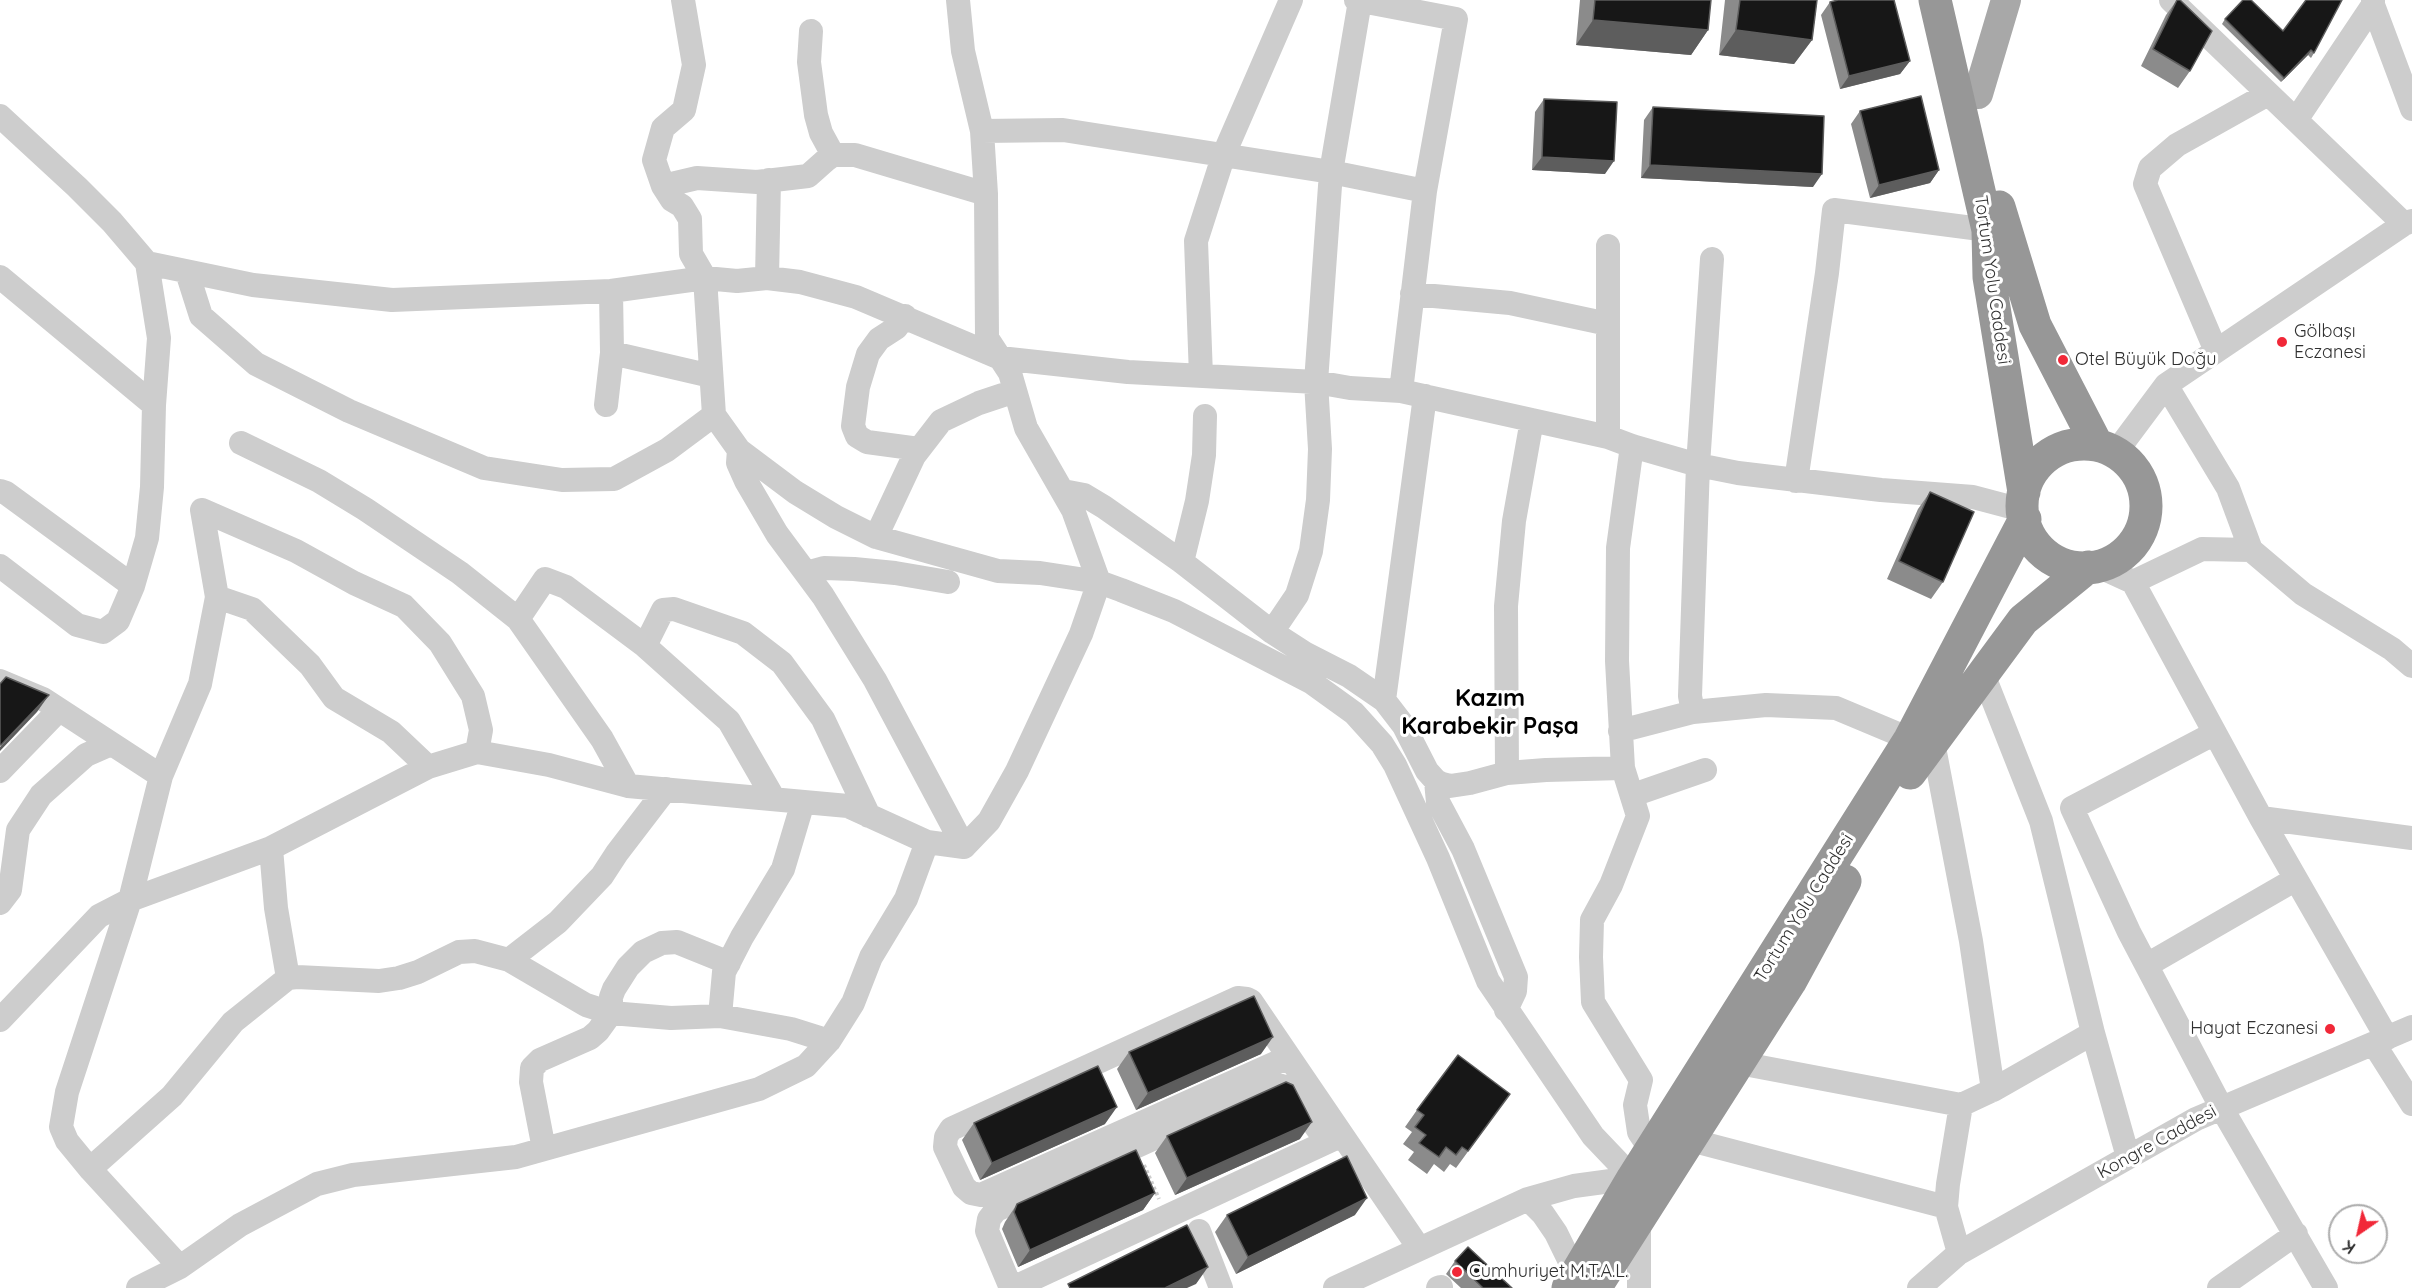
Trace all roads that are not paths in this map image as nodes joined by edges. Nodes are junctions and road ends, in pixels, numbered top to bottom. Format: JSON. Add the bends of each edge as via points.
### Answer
{"nodes":[{"id":1,"x":683,"y":0,"type":"edge"},
{"id":2,"x":958,"y":0,"type":"edge"},
{"id":3,"x":1291,"y":0,"type":"edge"},
{"id":4,"x":1358,"y":0,"type":"edge"},
{"id":5,"x":1935,"y":0,"type":"edge"},
{"id":6,"x":1959,"y":0,"type":"edge"},
{"id":7,"x":2006,"y":0,"type":"edge"},
{"id":8,"x":2171,"y":0,"type":"edge"},
{"id":9,"x":2373,"y":3,"type":"edge"},
{"id":10,"x":811,"y":31,"type":"dead end"},
{"id":11,"x":1978,"y":94,"type":"junction"},
{"id":12,"x":2268,"y":94,"type":"junction"},
{"id":13,"x":2412,"y":109,"type":"edge"},
{"id":14,"x":0,"y":116,"type":"edge"},
{"id":15,"x":2296,"y":120,"type":"junction"},
{"id":16,"x":982,"y":130,"type":"junction"},
{"id":17,"x":1224,"y":154,"type":"junction"},
{"id":18,"x":833,"y":155,"type":"junction"},
{"id":19,"x":1331,"y":172,"type":"junction"},
{"id":20,"x":769,"y":180,"type":"junction"},
{"id":21,"x":663,"y":186,"type":"junction"},
{"id":22,"x":1425,"y":191,"type":"junction"},
{"id":23,"x":986,"y":194,"type":"junction"},
{"id":24,"x":2408,"y":223,"type":"edge"},
{"id":25,"x":1988,"y":230,"type":"junction"},
{"id":26,"x":1608,"y":246,"type":"dead end"},
{"id":27,"x":1713,"y":259,"type":"dead end"},
{"id":28,"x":147,"y":263,"type":"junction"},
{"id":29,"x":187,"y":272,"type":"junction"},
{"id":30,"x":0,"y":276,"type":"edge"},
{"id":31,"x":705,"y":278,"type":"junction"},
{"id":32,"x":767,"y":278,"type":"junction"},
{"id":33,"x":610,"y":291,"type":"junction"},
{"id":34,"x":1412,"y":294,"type":"junction"},
{"id":35,"x":905,"y":316,"type":"junction"},
{"id":36,"x":1608,"y":324,"type":"junction"},
{"id":37,"x":2216,"y":351,"type":"junction"},
{"id":38,"x":612,"y":353,"type":"junction"},
{"id":39,"x":1000,"y":358,"type":"junction"},
{"id":40,"x":711,"y":376,"type":"junction"},
{"id":41,"x":1201,"y":376,"type":"junction"},
{"id":42,"x":1316,"y":382,"type":"junction"},
{"id":43,"x":2166,"y":385,"type":"junction"},
{"id":44,"x":1015,"y":391,"type":"junction"},
{"id":45,"x":1401,"y":391,"type":"junction"},
{"id":46,"x":1425,"y":396,"type":"junction"},
{"id":47,"x":154,"y":405,"type":"junction"},
{"id":48,"x":606,"y":405,"type":"dead end"},
{"id":49,"x":714,"y":415,"type":"junction"},
{"id":50,"x":1205,"y":416,"type":"dead end"},
{"id":51,"x":1532,"y":420,"type":"junction"},
{"id":52,"x":1608,"y":437,"type":"junction"},
{"id":53,"x":241,"y":443,"type":"dead end"},
{"id":54,"x":1632,"y":446,"type":"junction"},
{"id":55,"x":919,"y":449,"type":"junction"},
{"id":56,"x":2107,"y":449,"type":"junction"},
{"id":57,"x":739,"y":450,"type":"junction"},
{"id":58,"x":1698,"y":465,"type":"junction"},
{"id":59,"x":1796,"y":481,"type":"junction"},
{"id":60,"x":2,"y":490,"type":"edge"},
{"id":61,"x":1063,"y":491,"type":"junction"},
{"id":62,"x":2024,"y":507,"type":"junction"},
{"id":63,"x":876,"y":537,"type":"junction"},
{"id":64,"x":2251,"y":550,"type":"junction"},
{"id":65,"x":1182,"y":562,"type":"junction"},
{"id":66,"x":0,"y":566,"type":"edge"},
{"id":67,"x":2093,"y":567,"type":"junction"},
{"id":68,"x":806,"y":573,"type":"junction"},
{"id":69,"x":948,"y":582,"type":"dead end"},
{"id":70,"x":1100,"y":582,"type":"junction"},
{"id":71,"x":2133,"y":582,"type":"junction"},
{"id":72,"x":134,"y":586,"type":"junction"},
{"id":73,"x":217,"y":597,"type":"junction"},
{"id":74,"x":518,"y":619,"type":"junction"},
{"id":75,"x":1272,"y":632,"type":"junction"},
{"id":76,"x":645,"y":646,"type":"junction"},
{"id":77,"x":2412,"y":666,"type":"edge"},
{"id":78,"x":1983,"y":674,"type":"junction"},
{"id":79,"x":0,"y":681,"type":"edge"},
{"id":80,"x":1384,"y":700,"type":"junction"},
{"id":81,"x":59,"y":710,"type":"junction"},
{"id":82,"x":1693,"y":712,"type":"junction"},
{"id":83,"x":1620,"y":731,"type":"junction"},
{"id":84,"x":2215,"y":734,"type":"junction"},
{"id":85,"x":1921,"y":741,"type":"junction"},
{"id":86,"x":111,"y":744,"type":"junction"},
{"id":87,"x":477,"y":752,"type":"junction"},
{"id":88,"x":428,"y":767,"type":"junction"},
{"id":89,"x":1623,"y":768,"type":"junction"},
{"id":90,"x":0,"y":771,"type":"edge"},
{"id":91,"x":1705,"y":771,"type":"dead end"},
{"id":92,"x":1507,"y":773,"type":"junction"},
{"id":93,"x":161,"y":776,"type":"junction"},
{"id":94,"x":1436,"y":781,"type":"junction"},
{"id":95,"x":628,"y":786,"type":"junction"},
{"id":96,"x":666,"y":789,"type":"junction"},
{"id":97,"x":1633,"y":795,"type":"junction"},
{"id":98,"x":774,"y":799,"type":"junction"},
{"id":99,"x":803,"y":802,"type":"junction"},
{"id":100,"x":2072,"y":808,"type":"junction"},
{"id":101,"x":868,"y":816,"type":"junction"},
{"id":102,"x":2261,"y":818,"type":"junction"},
{"id":103,"x":2041,"y":821,"type":"junction"},
{"id":104,"x":2412,"y":838,"type":"edge"},
{"id":105,"x":927,"y":842,"type":"junction"},
{"id":106,"x":964,"y":847,"type":"junction"},
{"id":107,"x":271,"y":848,"type":"junction"},
{"id":108,"x":2296,"y":879,"type":"junction"},
{"id":109,"x":130,"y":900,"type":"junction"},
{"id":110,"x":0,"y":903,"type":"edge"},
{"id":111,"x":509,"y":960,"type":"junction"},
{"id":112,"x":729,"y":963,"type":"junction"},
{"id":113,"x":2147,"y":965,"type":"junction"},
{"id":114,"x":288,"y":978,"type":"junction"},
{"id":115,"x":1506,"y":1010,"type":"junction"},
{"id":116,"x":611,"y":1013,"type":"junction"},
{"id":117,"x":720,"y":1016,"type":"junction"},
{"id":118,"x":0,"y":1020,"type":"edge"},
{"id":119,"x":2093,"y":1033,"type":"junction"},
{"id":120,"x":2397,"y":1038,"type":"edge"},
{"id":121,"x":829,"y":1041,"type":"junction"},
{"id":122,"x":1289,"y":1057,"type":"junction"},
{"id":123,"x":1739,"y":1063,"type":"junction"},
{"id":124,"x":1993,"y":1090,"type":"junction"},
{"id":125,"x":2412,"y":1104,"type":"edge"},
{"id":126,"x":1961,"y":1105,"type":"junction"},
{"id":127,"x":2221,"y":1107,"type":"junction"},
{"id":128,"x":1334,"y":1138,"type":"junction"},
{"id":129,"x":1690,"y":1140,"type":"junction"},
{"id":130,"x":544,"y":1149,"type":"junction"},
{"id":131,"x":1651,"y":1150,"type":"junction"},
{"id":132,"x":2128,"y":1157,"type":"junction"},
{"id":133,"x":90,"y":1169,"type":"junction"},
{"id":134,"x":1633,"y":1178,"type":"junction"},
{"id":135,"x":1528,"y":1199,"type":"junction"},
{"id":136,"x":1946,"y":1207,"type":"junction"},
{"id":137,"x":1639,"y":1219,"type":"junction"},
{"id":138,"x":1199,"y":1231,"type":"dead end"},
{"id":139,"x":2296,"y":1234,"type":"junction"},
{"id":140,"x":1419,"y":1248,"type":"junction"},
{"id":141,"x":1959,"y":1253,"type":"junction"},
{"id":142,"x":180,"y":1267,"type":"junction"},
{"id":143,"x":1580,"y":1284,"type":"edge"},
{"id":144,"x":138,"y":1288,"type":"edge"},
{"id":145,"x":1012,"y":1288,"type":"edge"},
{"id":146,"x":1221,"y":1288,"type":"edge"},
{"id":147,"x":1335,"y":1288,"type":"edge"},
{"id":148,"x":1639,"y":1288,"type":"edge"},
{"id":149,"x":1919,"y":1288,"type":"edge"},
{"id":150,"x":2219,"y":1288,"type":"edge"},
{"id":151,"x":2326,"y":1288,"type":"edge"}],
"edges":[{"from":1,"to":21,"type":"street","via":[[694,64],[684,110],[663,128],[654,160]]},
{"from":2,"to":16,"type":"street","via":[[963,51]]},
{"from":3,"to":17,"type":"street"},
{"from":4,"to":19,"type":"street"},
{"from":4,"to":22,"type":"street","via":[[1456,19]]},
{"from":5,"to":25,"type":"highway","name":"Tortum Yolu Caddesi"},
{"from":6,"to":11,"type":"highway","name":"Tortum Yolu Caddesi"},
{"from":7,"to":11,"type":"main road"},
{"from":8,"to":12,"type":"street"},
{"from":9,"to":13,"type":"street"},
{"from":9,"to":15,"type":"street"},
{"from":10,"to":18,"type":"street","via":[[809,62],[816,115]]},
{"from":11,"to":56,"type":"highway","name":"Tortum Yolu Caddesi","via":[[1999,208],[2035,325]]},
{"from":12,"to":15,"type":"street"},
{"from":12,"to":37,"type":"street","via":[[2177,145],[2150,168],[2145,184]]},
{"from":14,"to":28,"type":"street","via":[[112,222]]},
{"from":15,"to":24,"type":"street"},
{"from":16,"to":17,"type":"street","via":[[1063,130]]},
{"from":16,"to":23,"type":"street"},
{"from":17,"to":19,"type":"street"},
{"from":17,"to":41,"type":"street","via":[[1196,241]]},
{"from":18,"to":20,"type":"street","via":[[808,176]]},
{"from":18,"to":23,"type":"street","via":[[855,155]]},
{"from":19,"to":22,"type":"street"},
{"from":19,"to":42,"type":"street"},
{"from":20,"to":21,"type":"street","via":[[698,178]]},
{"from":20,"to":32,"type":"street"},
{"from":21,"to":31,"type":"street","via":[[690,219],[691,254]]},
{"from":22,"to":34,"type":"street"},
{"from":23,"to":39,"type":"street","via":[[987,338]]},
{"from":24,"to":37,"type":"street"},
{"from":25,"to":59,"type":"street","via":[[1834,210]]},
{"from":25,"to":62,"type":"highway","name":"Tortum Yolu Caddesi","via":[[1989,277]]},
{"from":26,"to":36,"type":"street"},
{"from":27,"to":58,"type":"street"},
{"from":28,"to":29,"type":"street"},
{"from":28,"to":47,"type":"street","via":[[159,338]]},
{"from":29,"to":33,"type":"street","via":[[253,285],[392,300]]},
{"from":29,"to":49,"type":"street","via":[[201,316],[256,364],[349,411],[484,468],[562,480],[614,479],[667,450]]},
{"from":30,"to":47,"type":"street"},
{"from":31,"to":32,"type":"street"},
{"from":31,"to":33,"type":"street"},
{"from":31,"to":40,"type":"street"},
{"from":32,"to":35,"type":"street","via":[[856,297]]},
{"from":33,"to":38,"type":"street"},
{"from":34,"to":36,"type":"street","via":[[1510,303]]},
{"from":34,"to":45,"type":"street"},
{"from":35,"to":39,"type":"street"},
{"from":35,"to":55,"type":"street","via":[[868,354],[858,387],[853,426],[857,436],[867,442]]},
{"from":36,"to":52,"type":"street"},
{"from":37,"to":43,"type":"street"},
{"from":38,"to":40,"type":"street"},
{"from":38,"to":48,"type":"street"},
{"from":39,"to":41,"type":"street"},
{"from":39,"to":44,"type":"street"},
{"from":40,"to":49,"type":"street"},
{"from":41,"to":42,"type":"street"},
{"from":42,"to":45,"type":"street"},
{"from":42,"to":75,"type":"street","via":[[1319,469],[1311,550],[1297,595]]},
{"from":43,"to":56,"type":"street"},
{"from":43,"to":64,"type":"street","via":[[2228,488]]},
{"from":44,"to":55,"type":"street","via":[[941,421]]},
{"from":44,"to":61,"type":"street","via":[[1026,428]]},
{"from":45,"to":46,"type":"street"},
{"from":46,"to":51,"type":"street"},
{"from":46,"to":80,"type":"street"},
{"from":47,"to":72,"type":"street","via":[[147,538]]},
{"from":49,"to":57,"type":"street"},
{"from":50,"to":65,"type":"street","via":[[1199,489]]},
{"from":51,"to":52,"type":"street"},
{"from":51,"to":92,"type":"street","via":[[1514,520],[1506,606]]},
{"from":52,"to":54,"type":"street"},
{"from":53,"to":74,"type":"street","via":[[364,508],[460,573]]},
{"from":54,"to":58,"type":"street"},
{"from":54,"to":83,"type":"street","via":[[1618,548]]},
{"from":55,"to":63,"type":"street"},
{"from":56,"to":62,"type":"highway","name":"Tortum Yolu Caddesi","via":[[2078,444],[2043,459],[2031,474]]},
{"from":56,"to":67,"type":"highway","name":"Tortum Yolu Caddesi","via":[[2131,464],[2141,481],[2145,519],[2129,550],[2115,560]]},
{"from":57,"to":63,"type":"street","via":[[795,492]]},
{"from":57,"to":68,"type":"street","via":[[738,464],[746,481]]},
{"from":58,"to":59,"type":"street"},
{"from":58,"to":82,"type":"street","via":[[1690,696]]},
{"from":59,"to":62,"type":"street","via":[[1973,497]]},
{"from":60,"to":72,"type":"street"},
{"from":61,"to":65,"type":"street","via":[[1084,495]]},
{"from":61,"to":70,"type":"street"},
{"from":62,"to":67,"type":"highway","name":"Tortum Yolu Caddesi","via":[[2035,543],[2047,555],[2063,564]]},
{"from":62,"to":85,"type":"highway","name":"Tortum Yolu Caddesi"},
{"from":63,"to":70,"type":"street","via":[[998,571]]},
{"from":64,"to":71,"type":"street","via":[[2202,549]]},
{"from":64,"to":77,"type":"street","via":[[2303,594],[2392,649]]},
{"from":65,"to":75,"type":"street"},
{"from":66,"to":72,"type":"street","via":[[77,625],[103,632],[118,621]]},
{"from":67,"to":71,"type":"street"},
{"from":67,"to":78,"type":"highway","name":"Tortum Yolu Caddesi","via":[[2023,620]]},
{"from":68,"to":69,"type":"street","via":[[824,568],[854,569]]},
{"from":68,"to":106,"type":"street","via":[[875,680]]},
{"from":70,"to":106,"type":"street","via":[[1081,634],[1017,771],[989,821]]},
{"from":70,"to":115,"type":"street","via":[[1184,616],[1311,682],[1354,713],[1395,765],[1488,981]]},
{"from":71,"to":84,"type":"street"},
{"from":73,"to":87,"type":"street","via":[[202,510],[296,551],[404,606],[440,643],[472,696],[481,730]]},
{"from":73,"to":88,"type":"street","via":[[252,609],[310,665],[334,699],[391,732]]},
{"from":73,"to":93,"type":"street","via":[[200,684]]},
{"from":74,"to":76,"type":"street","via":[[545,579],[566,587]]},
{"from":74,"to":95,"type":"street","via":[[602,738]]},
{"from":75,"to":80,"type":"street"},
{"from":76,"to":98,"type":"street","via":[[729,721]]},
{"from":76,"to":101,"type":"street","via":[[663,610],[674,609],[743,633],[782,663],[823,719]]},
{"from":78,"to":85,"type":"highway","name":"Tortum Yolu Caddesi"},
{"from":78,"to":103,"type":"street"},
{"from":79,"to":81,"type":"street"},
{"from":80,"to":94,"type":"street"},
{"from":81,"to":86,"type":"street"},
{"from":81,"to":90,"type":"street"},
{"from":82,"to":83,"type":"street"},
{"from":82,"to":85,"type":"street","via":[[1766,705],[1836,708]]},
{"from":83,"to":89,"type":"street"},
{"from":84,"to":100,"type":"street"},
{"from":84,"to":102,"type":"street"},
{"from":85,"to":123,"type":"highway","name":"Tortum Yolu Caddesi","via":[[1790,982]]},
{"from":85,"to":124,"type":"street","via":[[1971,941]]},
{"from":85,"to":131,"type":"highway","name":"Tortum Yolu Caddesi"},
{"from":86,"to":93,"type":"street"},
{"from":86,"to":110,"type":"street","via":[[86,755],[41,795],[18,830],[10,890]]},
{"from":87,"to":88,"type":"street"},
{"from":87,"to":95,"type":"street","via":[[549,765]]},
{"from":88,"to":107,"type":"street"},
{"from":89,"to":92,"type":"street"},
{"from":89,"to":97,"type":"street"},
{"from":91,"to":97,"type":"street"},
{"from":92,"to":94,"type":"street","via":[[1450,786]]},
{"from":93,"to":109,"type":"street"},
{"from":94,"to":115,"type":"street","via":[[1438,802],[1463,849],[1516,977],[1515,991]]},
{"from":95,"to":96,"type":"street"},
{"from":96,"to":98,"type":"street"},
{"from":96,"to":111,"type":"street","via":[[602,876],[558,922]]},
{"from":97,"to":131,"type":"street","via":[[1638,816],[1611,885],[1592,920],[1593,1002],[1641,1080],[1635,1105],[1639,1132]]},
{"from":98,"to":99,"type":"street"},
{"from":99,"to":101,"type":"street","via":[[848,806]]},
{"from":99,"to":112,"type":"street","via":[[783,869]]},
{"from":100,"to":103,"type":"street"},
{"from":100,"to":113,"type":"street"},
{"from":101,"to":105,"type":"street"},
{"from":102,"to":104,"type":"street"},
{"from":102,"to":108,"type":"street"},
{"from":103,"to":119,"type":"street"},
{"from":105,"to":106,"type":"street"},
{"from":105,"to":121,"type":"street","via":[[906,899],[871,957],[853,1003]]},
{"from":107,"to":109,"type":"street"},
{"from":107,"to":114,"type":"street"},
{"from":108,"to":113,"type":"street"},
{"from":108,"to":120,"type":"street"},
{"from":109,"to":118,"type":"street","via":[[99,916]]},
{"from":109,"to":133,"type":"street","via":[[68,1092],[61,1127],[67,1141]]},
{"from":111,"to":114,"type":"street","via":[[475,951],[459,952],[399,978]]},
{"from":111,"to":116,"type":"street","via":[[586,1005]]},
{"from":112,"to":116,"type":"street","via":[[676,942],[662,943],[643,952],[623,974],[612,997]]},
{"from":112,"to":117,"type":"street","via":[[724,972]]},
{"from":113,"to":127,"type":"street"},
{"from":114,"to":133,"type":"street","via":[[233,1022],[172,1096]]},
{"from":115,"to":134,"type":"street","via":[[1593,1136]]},
{"from":116,"to":117,"type":"street","via":[[670,1018]]},
{"from":116,"to":130,"type":"street","via":[[590,1038],[540,1060],[532,1068],[531,1082]]},
{"from":117,"to":121,"type":"street","via":[[791,1029]]},
{"from":119,"to":124,"type":"street"},
{"from":119,"to":132,"type":"street"},
{"from":120,"to":125,"type":"street"},
{"from":120,"to":127,"type":"street","name":"Kongre Caddesi"},
{"from":121,"to":130,"type":"street","via":[[806,1066],[759,1089]]},
{"from":122,"to":122,"type":"street","via":[[1251,1001],[1238,998],[951,1129],[945,1147],[964,1187],[981,1195]]},
{"from":122,"to":128,"type":"street"},
{"from":123,"to":126,"type":"street"},
{"from":123,"to":129,"type":"highway","name":"Tortum Yolu Caddesi"},
{"from":124,"to":126,"type":"street"},
{"from":126,"to":136,"type":"street"},
{"from":127,"to":132,"type":"street","name":"Kongre Caddesi"},
{"from":127,"to":139,"type":"street"},
{"from":128,"to":140,"type":"street"},
{"from":128,"to":145,"type":"street"},
{"from":128,"to":145,"type":"street","via":[[1291,1092],[1271,1085],[1135,1147],[992,1214],[987,1231]]},
{"from":129,"to":136,"type":"street"},
{"from":129,"to":137,"type":"highway","name":"Tortum Yolu Caddesi"},
{"from":130,"to":142,"type":"street","via":[[516,1156],[353,1175],[317,1184],[240,1225]]},
{"from":131,"to":134,"type":"highway","name":"Tortum Yolu Caddesi"},
{"from":132,"to":141,"type":"street","name":"Kongre Caddesi"},
{"from":133,"to":142,"type":"street"},
{"from":134,"to":135,"type":"street","via":[[1574,1186]]},
{"from":134,"to":143,"type":"highway","name":"Tortum Yolu Caddesi"},
{"from":135,"to":140,"type":"street"},
{"from":135,"to":143,"type":"street","via":[[1556,1233]]},
{"from":136,"to":141,"type":"street"},
{"from":137,"to":143,"type":"highway","name":"Tortum Yolu Caddesi"},
{"from":137,"to":148,"type":"street"},
{"from":138,"to":146,"type":"street"},
{"from":139,"to":150,"type":"street"},
{"from":139,"to":151,"type":"street"},
{"from":140,"to":147,"type":"street"},
{"from":141,"to":149,"type":"street","name":"Kongre Caddesi"},
{"from":142,"to":144,"type":"street"}]}
